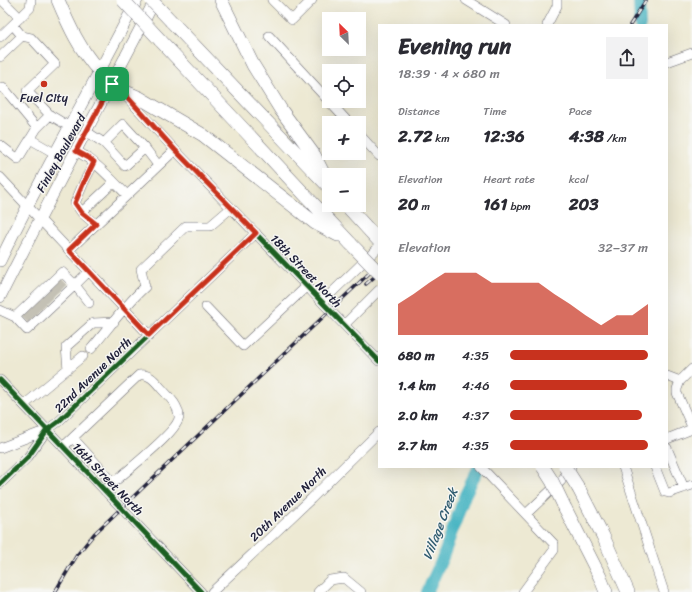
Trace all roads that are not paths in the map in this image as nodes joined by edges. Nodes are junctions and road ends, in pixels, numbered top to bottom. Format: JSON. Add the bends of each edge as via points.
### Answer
{"nodes":[{"id":1,"x":2,"y":0,"type":"edge"},
{"id":2,"x":31,"y":0,"type":"edge"},
{"id":3,"x":58,"y":0,"type":"edge"},
{"id":4,"x":123,"y":0,"type":"edge"},
{"id":5,"x":137,"y":0,"type":"edge"},
{"id":6,"x":151,"y":0,"type":"edge"},
{"id":7,"x":155,"y":0,"type":"edge"},
{"id":8,"x":221,"y":0,"type":"edge"},
{"id":9,"x":272,"y":0,"type":"edge"},
{"id":10,"x":312,"y":0,"type":"edge"},
{"id":11,"x":466,"y":0,"type":"edge"},
{"id":12,"x":557,"y":0,"type":"edge"},
{"id":13,"x":22,"y":16,"type":"junction"},
{"id":14,"x":504,"y":24,"type":"edge"},
{"id":15,"x":548,"y":24,"type":"edge"},
{"id":16,"x":12,"y":26,"type":"junction"},
{"id":17,"x":22,"y":36,"type":"junction"},
{"id":18,"x":269,"y":36,"type":"dead end"},
{"id":19,"x":0,"y":38,"type":"edge"},
{"id":20,"x":692,"y":53,"type":"edge"},
{"id":21,"x":0,"y":57,"type":"edge"},
{"id":22,"x":668,"y":62,"type":"edge"},
{"id":23,"x":99,"y":71,"type":"junction"},
{"id":24,"x":116,"y":87,"type":"junction"},
{"id":25,"x":0,"y":88,"type":"edge"},
{"id":26,"x":0,"y":95,"type":"edge"},
{"id":27,"x":11,"y":97,"type":"junction"},
{"id":28,"x":50,"y":115,"type":"junction"},
{"id":29,"x":343,"y":116,"type":"edge"},
{"id":30,"x":70,"y":127,"type":"junction"},
{"id":31,"x":37,"y":128,"type":"junction"},
{"id":32,"x":87,"y":132,"type":"junction"},
{"id":33,"x":30,"y":139,"type":"junction"},
{"id":34,"x":366,"y":142,"type":"edge"},
{"id":35,"x":104,"y":143,"type":"junction"},
{"id":36,"x":1,"y":147,"type":"edge"},
{"id":37,"x":145,"y":148,"type":"junction"},
{"id":38,"x":175,"y":150,"type":"junction"},
{"id":39,"x":76,"y":151,"type":"junction"},
{"id":40,"x":56,"y":154,"type":"junction"},
{"id":41,"x":378,"y":155,"type":"edge"},
{"id":42,"x":94,"y":162,"type":"junction"},
{"id":43,"x":158,"y":165,"type":"junction"},
{"id":44,"x":322,"y":172,"type":"edge"},
{"id":45,"x":0,"y":177,"type":"edge"},
{"id":46,"x":322,"y":180,"type":"edge"},
{"id":47,"x":114,"y":182,"type":"junction"},
{"id":48,"x":127,"y":195,"type":"junction"},
{"id":49,"x":27,"y":205,"type":"junction"},
{"id":50,"x":231,"y":208,"type":"junction"},
{"id":51,"x":82,"y":212,"type":"junction"},
{"id":52,"x":352,"y":212,"type":"edge"},
{"id":53,"x":39,"y":219,"type":"junction"},
{"id":54,"x":96,"y":224,"type":"junction"},
{"id":55,"x":256,"y":233,"type":"junction"},
{"id":56,"x":378,"y":240,"type":"edge"},
{"id":57,"x":349,"y":242,"type":"junction"},
{"id":58,"x":378,"y":248,"type":"edge"},
{"id":59,"x":69,"y":250,"type":"junction"},
{"id":60,"x":0,"y":261,"type":"edge"},
{"id":61,"x":89,"y":271,"type":"junction"},
{"id":62,"x":378,"y":272,"type":"edge"},
{"id":63,"x":74,"y":285,"type":"junction"},
{"id":64,"x":307,"y":286,"type":"junction"},
{"id":65,"x":378,"y":291,"type":"edge"},
{"id":66,"x":0,"y":296,"type":"edge"},
{"id":67,"x":44,"y":301,"type":"junction"},
{"id":68,"x":322,"y":302,"type":"junction"},
{"id":69,"x":90,"y":303,"type":"dead end"},
{"id":70,"x":206,"y":307,"type":"dead end"},
{"id":71,"x":123,"y":308,"type":"junction"},
{"id":72,"x":0,"y":310,"type":"edge"},
{"id":73,"x":15,"y":317,"type":"junction"},
{"id":74,"x":114,"y":322,"type":"junction"},
{"id":75,"x":344,"y":325,"type":"junction"},
{"id":76,"x":149,"y":335,"type":"junction"},
{"id":77,"x":91,"y":349,"type":"dead end"},
{"id":78,"x":83,"y":356,"type":"dead end"},
{"id":79,"x":378,"y":360,"type":"edge"},
{"id":80,"x":68,"y":369,"type":"junction"},
{"id":81,"x":692,"y":369,"type":"edge"},
{"id":82,"x":668,"y":376,"type":"edge"},
{"id":83,"x":680,"y":380,"type":"junction"},
{"id":84,"x":0,"y":381,"type":"edge"},
{"id":85,"x":24,"y":405,"type":"junction"},
{"id":86,"x":692,"y":428,"type":"edge"},
{"id":87,"x":47,"y":430,"type":"junction"},
{"id":88,"x":378,"y":433,"type":"edge"},
{"id":89,"x":73,"y":438,"type":"junction"},
{"id":90,"x":668,"y":439,"type":"edge"},
{"id":91,"x":64,"y":447,"type":"junction"},
{"id":92,"x":0,"y":448,"type":"edge"},
{"id":93,"x":668,"y":450,"type":"edge"},
{"id":94,"x":482,"y":468,"type":"edge"},
{"id":95,"x":543,"y":468,"type":"edge"},
{"id":96,"x":566,"y":468,"type":"edge"},
{"id":97,"x":570,"y":468,"type":"edge"},
{"id":98,"x":623,"y":468,"type":"edge"},
{"id":99,"x":655,"y":468,"type":"edge"},
{"id":100,"x":113,"y":482,"type":"junction"},
{"id":101,"x":0,"y":484,"type":"edge"},
{"id":102,"x":688,"y":487,"type":"edge"},
{"id":103,"x":105,"y":491,"type":"junction"},
{"id":104,"x":526,"y":514,"type":"junction"},
{"id":105,"x":201,"y":592,"type":"edge"},
{"id":106,"x":212,"y":592,"type":"edge"},
{"id":107,"x":318,"y":592,"type":"edge"},
{"id":108,"x":361,"y":592,"type":"edge"},
{"id":109,"x":523,"y":592,"type":"edge"},
{"id":110,"x":606,"y":592,"type":"edge"},
{"id":111,"x":628,"y":592,"type":"edge"},
{"id":112,"x":664,"y":592,"type":"edge"}],
"edges":[{"from":1,"to":13,"type":"street"},
{"from":2,"to":13,"type":"street","via":[[30,8]]},
{"from":3,"to":23,"type":"highway","via":[[72,33]]},
{"from":4,"to":57,"type":"highway","bridge":true},
{"from":5,"to":23,"type":"main road","name":"Finley Boulevard"},
{"from":6,"to":46,"type":"highway","bridge":true},
{"from":7,"to":24,"type":"main road","name":"Finley Boulevard"},
{"from":8,"to":44,"type":"highway","via":[[253,65],[281,110],[314,155]]},
{"from":9,"to":10,"type":"street","via":[[292,20]]},
{"from":11,"to":14,"type":"street"},
{"from":12,"to":15,"type":"street","via":[[558,6]]},
{"from":13,"to":16,"type":"street"},
{"from":16,"to":17,"type":"street"},
{"from":16,"to":19,"type":"street"},
{"from":17,"to":21,"type":"street"},
{"from":17,"to":28,"type":"street","via":[[31,38],[55,64],[27,91]]},
{"from":18,"to":29,"type":"street"},
{"from":20,"to":22,"type":"street"},
{"from":23,"to":24,"type":"main road","name":"18th Street North"},
{"from":23,"to":30,"type":"main road","name":"Finley Boulevard"},
{"from":24,"to":32,"type":"main road","name":"Finley Boulevard"},
{"from":24,"to":38,"type":"street","name":"18th Street North"},
{"from":24,"to":57,"type":"highway","via":[[203,135],[315,223]]},
{"from":25,"to":27,"type":"street","via":[[2,87]]},
{"from":26,"to":27,"type":"street"},
{"from":27,"to":31,"type":"street"},
{"from":28,"to":30,"type":"street"},
{"from":28,"to":31,"type":"street"},
{"from":30,"to":40,"type":"main road","name":"Finley Boulevard"},
{"from":31,"to":33,"type":"street"},
{"from":32,"to":35,"type":"street"},
{"from":32,"to":39,"type":"main road","name":"Finley Boulevard"},
{"from":33,"to":36,"type":"street","via":[[18,159]]},
{"from":33,"to":40,"type":"street"},
{"from":34,"to":41,"type":"street"},
{"from":35,"to":37,"type":"street","via":[[125,166]]},
{"from":35,"to":37,"type":"street","via":[[123,124]]},
{"from":37,"to":43,"type":"street"},
{"from":38,"to":43,"type":"street"},
{"from":38,"to":50,"type":"street","name":"18th Street North"},
{"from":39,"to":42,"type":"street"},
{"from":39,"to":53,"type":"main road","name":"Finley Boulevard"},
{"from":40,"to":49,"type":"main road","name":"Finley Boulevard"},
{"from":42,"to":47,"type":"street"},
{"from":42,"to":51,"type":"street","via":[[75,203]]},
{"from":43,"to":48,"type":"street"},
{"from":45,"to":49,"type":"street"},
{"from":47,"to":48,"type":"street"},
{"from":47,"to":51,"type":"street"},
{"from":48,"to":54,"type":"street"},
{"from":49,"to":53,"type":"street"},
{"from":49,"to":60,"type":"main road","name":"Finley Boulevard"},
{"from":50,"to":55,"type":"street","name":"18th Street North"},
{"from":50,"to":71,"type":"street","via":[[210,226],[186,226],[141,269],[145,287]]},
{"from":51,"to":54,"type":"street"},
{"from":52,"to":56,"type":"highway"},
{"from":53,"to":59,"type":"street"},
{"from":53,"to":66,"type":"main road","name":"Finley Boulevard"},
{"from":54,"to":59,"type":"street"},
{"from":55,"to":64,"type":"street","name":"18th Street North"},
{"from":55,"to":76,"type":"street","name":"22nd Avenue North"},
{"from":57,"to":62,"type":"highway","bridge":true},
{"from":58,"to":68,"type":"street"},
{"from":59,"to":61,"type":"street"},
{"from":61,"to":63,"type":"street"},
{"from":61,"to":71,"type":"street"},
{"from":63,"to":67,"type":"street"},
{"from":63,"to":67,"type":"street","via":[[62,272]]},
{"from":63,"to":69,"type":"street"},
{"from":64,"to":68,"type":"street","name":"18th Street North"},
{"from":64,"to":70,"type":"street","via":[[243,346]]},
{"from":65,"to":75,"type":"street"},
{"from":67,"to":73,"type":"street"},
{"from":67,"to":73,"type":"street","via":[[27,330]]},
{"from":68,"to":75,"type":"street","name":"18th Street North"},
{"from":71,"to":74,"type":"street"},
{"from":71,"to":76,"type":"street"},
{"from":72,"to":73,"type":"street"},
{"from":74,"to":77,"type":"street"},
{"from":74,"to":80,"type":"street","via":[[93,323],[66,347]]},
{"from":75,"to":79,"type":"street","name":"18th Street North"},
{"from":76,"to":87,"type":"street","name":"22nd Avenue North"},
{"from":78,"to":80,"type":"street"},
{"from":80,"to":85,"type":"street"},
{"from":81,"to":83,"type":"street"},
{"from":82,"to":83,"type":"street"},
{"from":83,"to":86,"type":"street","via":[[677,393]]},
{"from":84,"to":85,"type":"street","name":"16th Street North"},
{"from":85,"to":87,"type":"street","name":"16th Street North"},
{"from":86,"to":90,"type":"street"},
{"from":87,"to":91,"type":"street","name":"16th Street North"},
{"from":87,"to":92,"type":"street"},
{"from":87,"to":101,"type":"street","name":"22nd Avenue North","via":[[28,457]]},
{"from":88,"to":106,"type":"street","name":"20th Avenue North","via":[[311,500]]},
{"from":89,"to":91,"type":"street"},
{"from":89,"to":100,"type":"street"},
{"from":89,"to":100,"type":"street","via":[[139,375],[154,379],[177,407],[180,416],[178,423],[134,466]]},
{"from":91,"to":103,"type":"street","name":"16th Street North"},
{"from":93,"to":102,"type":"street"},
{"from":94,"to":104,"type":"street"},
{"from":95,"to":110,"type":"highway","bridge":true,"via":[[552,481]]},
{"from":96,"to":111,"type":"highway","bridge":true,"via":[[603,536]]},
{"from":97,"to":104,"type":"street"},
{"from":98,"to":112,"type":"street"},
{"from":99,"to":102,"type":"street","via":[[665,492]]},
{"from":100,"to":103,"type":"street"},
{"from":103,"to":105,"type":"street","name":"16th Street North"},
{"from":104,"to":109,"type":"street","via":[[554,544],[554,550]]},
{"from":107,"to":108,"type":"street","via":[[330,580],[344,578]]}]}
